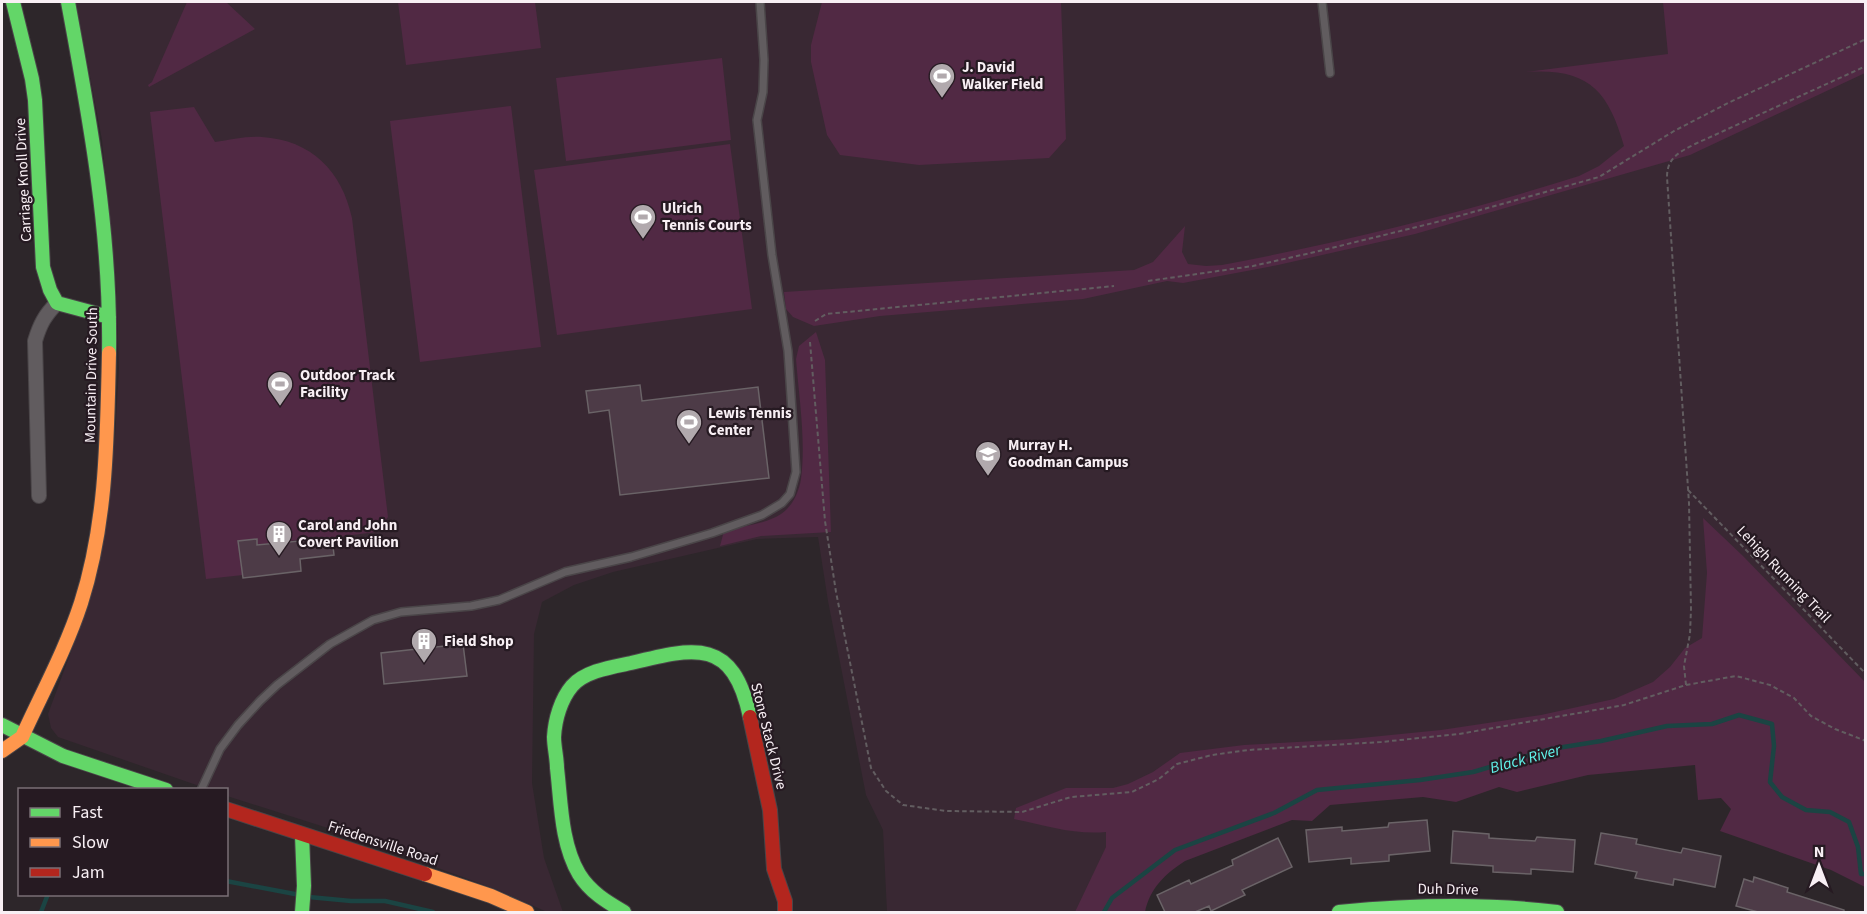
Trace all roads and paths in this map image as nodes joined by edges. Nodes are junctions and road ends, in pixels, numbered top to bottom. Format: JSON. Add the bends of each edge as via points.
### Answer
{"nodes":[{"id":1,"x":14,"y":2,"type":"edge"},
{"id":2,"x":68,"y":2,"type":"edge"},
{"id":3,"x":760,"y":2,"type":"edge"},
{"id":4,"x":1322,"y":2,"type":"edge"},
{"id":5,"x":1866,"y":39,"type":"edge"},
{"id":6,"x":1866,"y":66,"type":"edge"},
{"id":7,"x":1330,"y":73,"type":"dead end"},
{"id":8,"x":1148,"y":281,"type":"dead end"},
{"id":9,"x":1114,"y":286,"type":"dead end"},
{"id":10,"x":57,"y":303,"type":"junction"},
{"id":11,"x":109,"y":317,"type":"junction"},
{"id":12,"x":815,"y":321,"type":"dead end"},
{"id":13,"x":810,"y":342,"type":"dead end"},
{"id":14,"x":1688,"y":490,"type":"junction"},
{"id":15,"x":39,"y":496,"type":"dead end"},
{"id":16,"x":1866,"y":674,"type":"edge"},
{"id":17,"x":1686,"y":685,"type":"junction"},
{"id":18,"x":2,"y":725,"type":"edge"},
{"id":19,"x":22,"y":737,"type":"junction"},
{"id":20,"x":1866,"y":741,"type":"edge"},
{"id":21,"x":2,"y":751,"type":"edge"},
{"id":22,"x":163,"y":788,"type":"edge"},
{"id":23,"x":201,"y":788,"type":"edge"},
{"id":24,"x":228,"y":810,"type":"edge"},
{"id":25,"x":302,"y":835,"type":"junction"},
{"id":26,"x":302,"y":909,"type":"edge"},
{"id":27,"x":527,"y":912,"type":"edge"},
{"id":28,"x":624,"y":912,"type":"edge"},
{"id":29,"x":785,"y":912,"type":"edge"},
{"id":30,"x":1339,"y":912,"type":"edge"},
{"id":31,"x":1557,"y":912,"type":"edge"}],
"edges":[{"from":1,"to":10,"type":"street","name":"Carriage Knoll Drive","via":[[35,100],[43,267]]},
{"from":2,"to":11,"type":"street","name":"Mountain Drive South","via":[[94,143]]},
{"from":3,"to":23,"type":"lane","via":[[763,92],[758,120],[772,255],[788,351],[795,472],[790,494],[762,515],[631,557],[565,573],[499,600],[402,612],[349,632],[277,685],[253,709],[220,749]]},
{"from":4,"to":7,"type":"lane"},
{"from":5,"to":8,"type":"path","via":[[1728,103],[1599,177],[1315,252],[1253,266]]},
{"from":6,"to":14,"type":"path","via":[[1688,147],[1668,163]]},
{"from":9,"to":12,"type":"path","via":[[826,314]]},
{"from":10,"to":11,"type":"street"},
{"from":10,"to":15,"type":"street","via":[[45,315],[35,341]]},
{"from":11,"to":19,"type":"street","name":"Mountain Drive South","via":[[108,429],[102,509],[87,582],[60,660]]},
{"from":13,"to":17,"type":"path","via":[[825,521],[869,756],[886,791],[903,804],[946,811],[1022,812],[1071,797],[1132,792],[1159,779],[1177,764],[1212,755],[1459,734],[1624,705]]},
{"from":14,"to":16,"type":"path","name":"Lehigh Running Trail"},
{"from":14,"to":17,"type":"path","via":[[1691,609],[1684,666]]},
{"from":17,"to":20,"type":"path","via":[[1736,676],[1770,685],[1794,698],[1810,716]]},
{"from":18,"to":19,"type":"street"},
{"from":19,"to":21,"type":"street"},
{"from":19,"to":22,"type":"street","via":[[63,756]]},
{"from":24,"to":25,"type":"street","name":"Friedensville Road"},
{"from":25,"to":26,"type":"street"},
{"from":25,"to":27,"type":"street","name":"Friedensville Road","via":[[491,896]]},
{"from":28,"to":29,"type":"street","name":"Stone Stack Drive","via":[[592,892],[576,867],[559,781],[554,734],[559,712],[577,681],[685,651],[713,654],[727,663],[745,694],[768,800],[774,869]]},
{"from":30,"to":31,"type":"street","name":"Duh Drive","via":[[1444,904]]}]}
